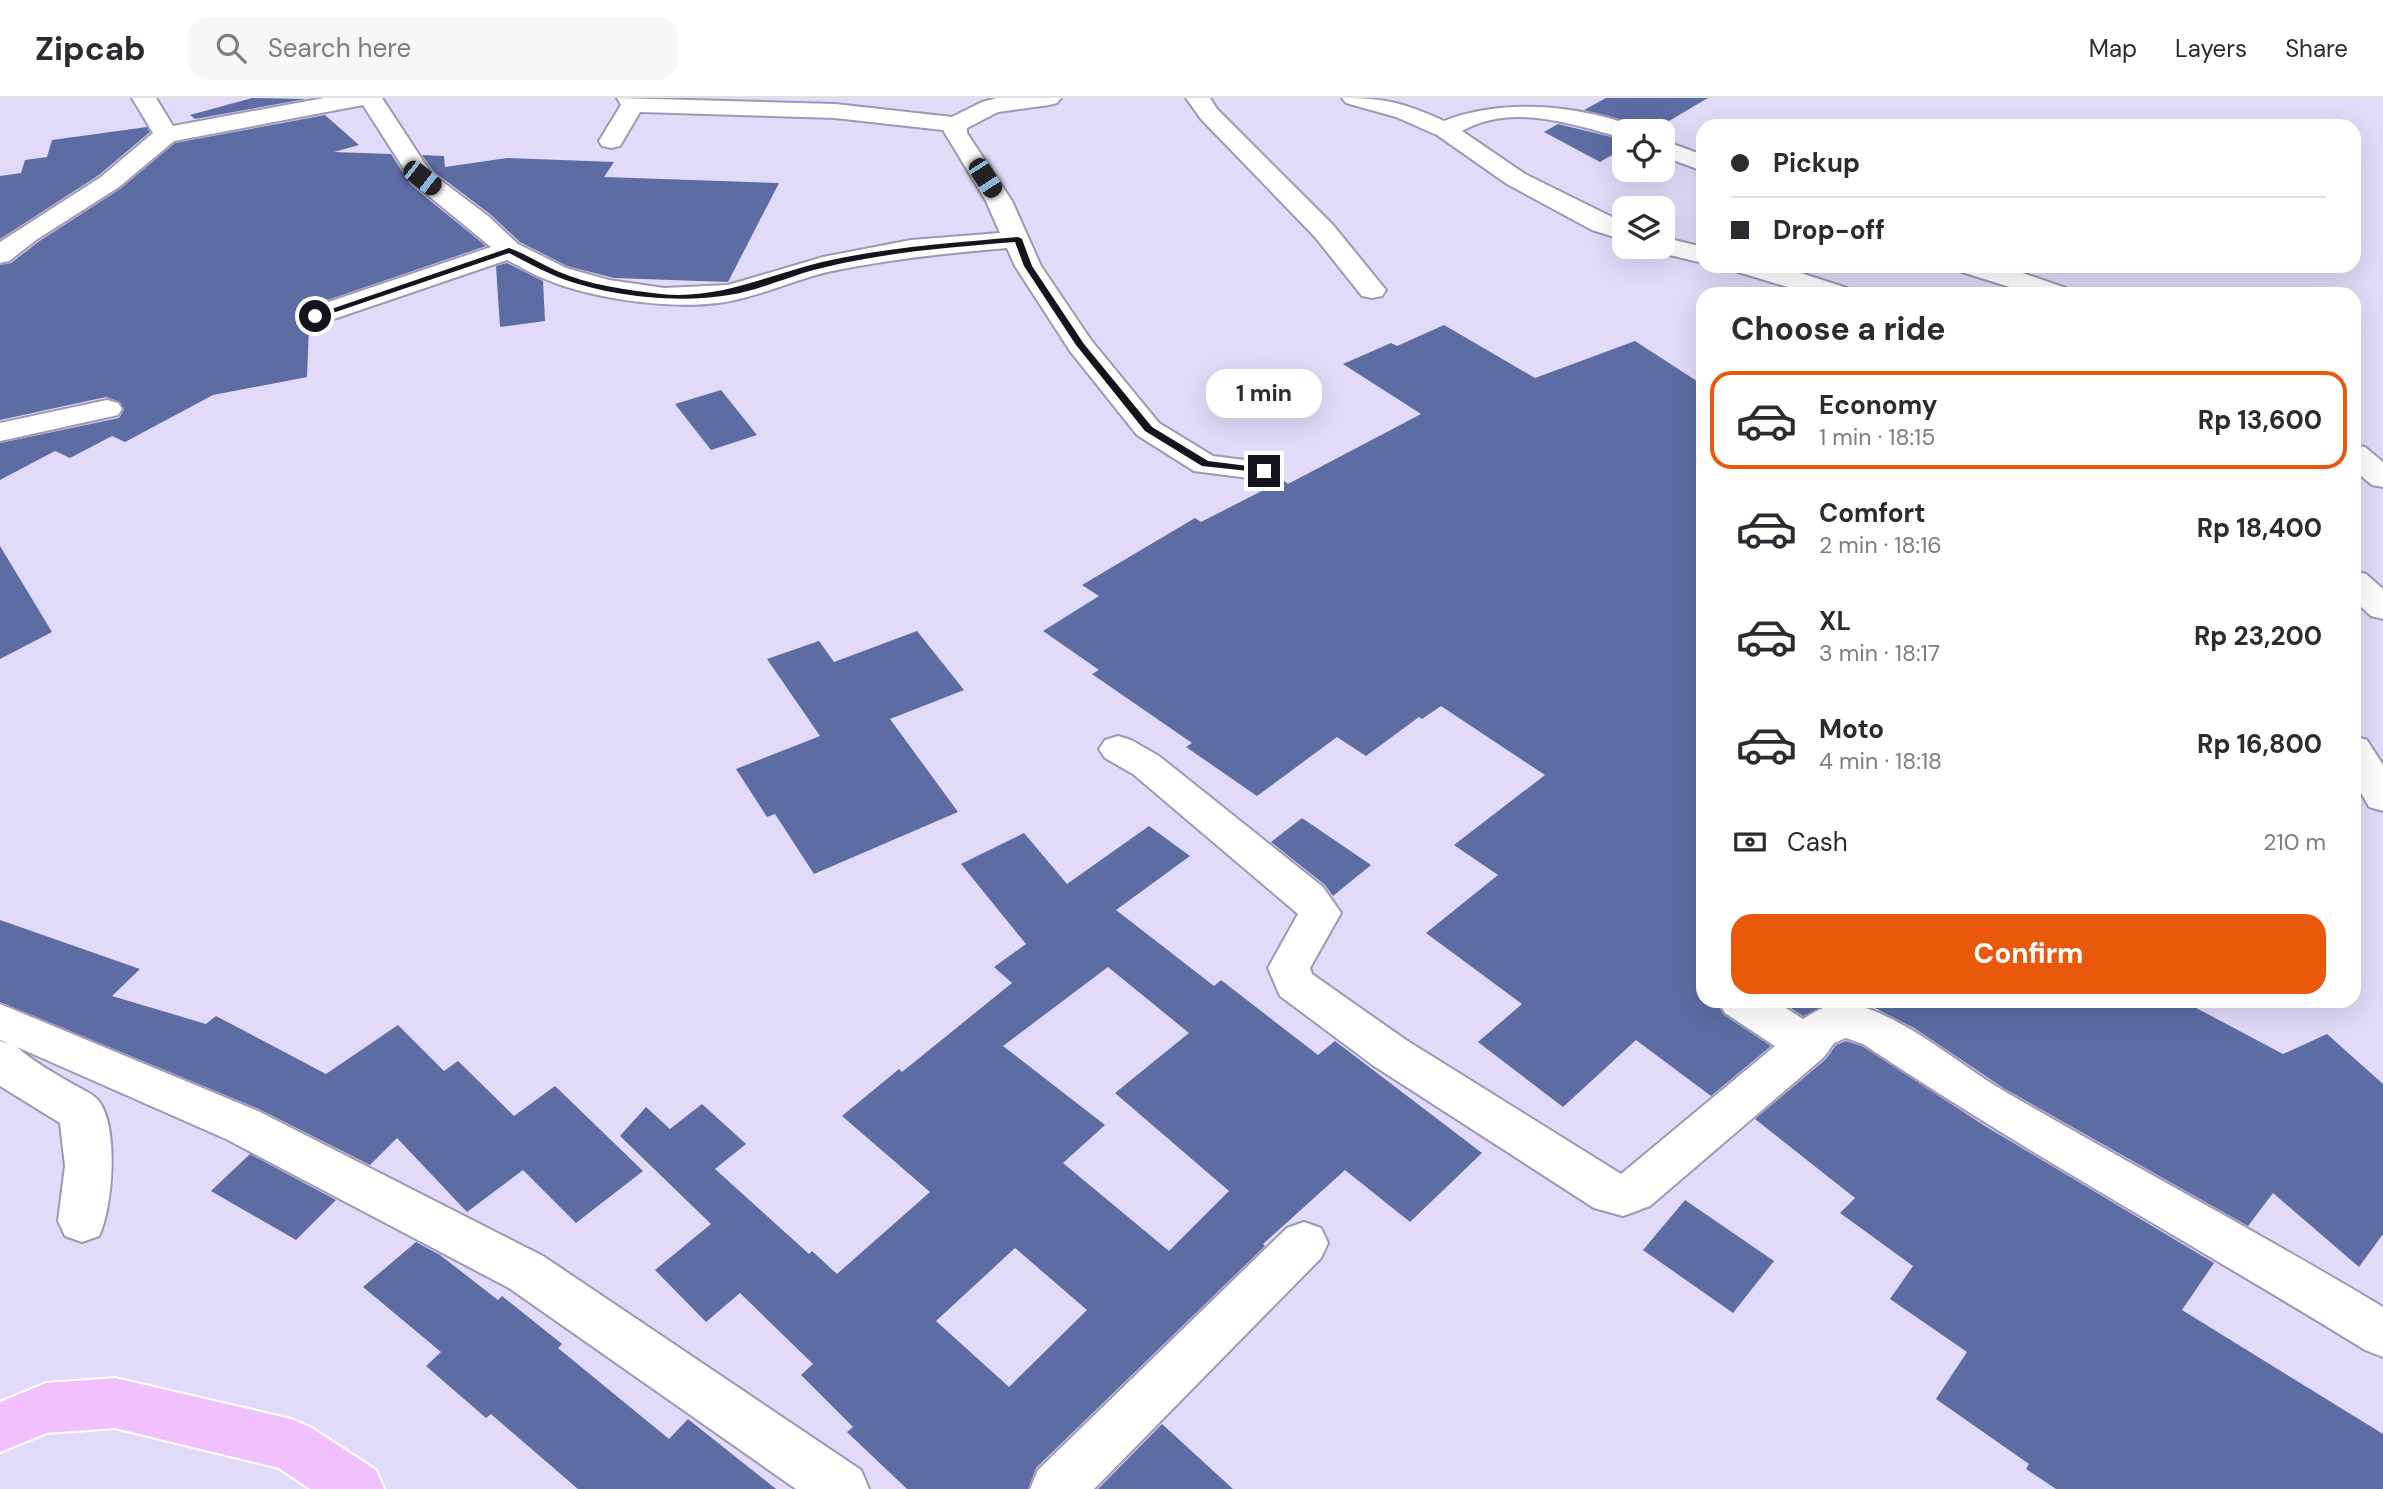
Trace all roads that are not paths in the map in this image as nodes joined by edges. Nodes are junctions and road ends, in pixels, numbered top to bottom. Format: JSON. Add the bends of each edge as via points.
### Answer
{"nodes":[{"id":1,"x":144,"y":98,"type":"edge"},
{"id":2,"x":361,"y":98,"type":"edge"},
{"id":3,"x":370,"y":98,"type":"edge"},
{"id":4,"x":1049,"y":98,"type":"edge"},
{"id":5,"x":1198,"y":98,"type":"edge"},
{"id":6,"x":1354,"y":98,"type":"edge"},
{"id":7,"x":631,"y":102,"type":"edge"},
{"id":8,"x":955,"y":125,"type":"junction"},
{"id":9,"x":1612,"y":126,"type":"edge"},
{"id":10,"x":1445,"y":130,"type":"junction"},
{"id":11,"x":166,"y":135,"type":"junction"},
{"id":12,"x":611,"y":141,"type":"dead end"},
{"id":13,"x":1675,"y":152,"type":"edge"},
{"id":14,"x":1696,"y":161,"type":"edge"},
{"id":15,"x":1612,"y":228,"type":"edge"},
{"id":16,"x":1018,"y":239,"type":"junction"},
{"id":17,"x":1675,"y":248,"type":"edge"},
{"id":18,"x":509,"y":250,"type":"junction"},
{"id":19,"x":1696,"y":253,"type":"edge"},
{"id":20,"x":0,"y":255,"type":"edge"},
{"id":21,"x":1771,"y":273,"type":"edge"},
{"id":22,"x":1997,"y":273,"type":"edge"},
{"id":23,"x":1818,"y":287,"type":"edge"},
{"id":24,"x":2039,"y":287,"type":"edge"},
{"id":25,"x":1372,"y":290,"type":"dead end"},
{"id":26,"x":315,"y":316,"type":"dead end"},
{"id":27,"x":107,"y":408,"type":"dead end"},
{"id":28,"x":0,"y":432,"type":"edge"},
{"id":29,"x":2361,"y":460,"type":"edge"},
{"id":30,"x":1264,"y":471,"type":"dead end"},
{"id":31,"x":2383,"y":478,"type":"edge"},
{"id":32,"x":2383,"y":566,"type":"edge"},
{"id":33,"x":2361,"y":575,"type":"edge"},
{"id":34,"x":2361,"y":585,"type":"edge"},
{"id":35,"x":2383,"y":608,"type":"edge"},
{"id":36,"x":1118,"y":749,"type":"dead end"},
{"id":37,"x":2361,"y":761,"type":"edge"},
{"id":38,"x":2383,"y":797,"type":"edge"},
{"id":39,"x":1751,"y":1008,"type":"edge"},
{"id":40,"x":0,"y":1021,"type":"edge"},
{"id":41,"x":1808,"y":1044,"type":"junction"},
{"id":42,"x":0,"y":1059,"type":"edge"},
{"id":43,"x":82,"y":1221,"type":"dead end"},
{"id":44,"x":1304,"y":1243,"type":"dead end"},
{"id":45,"x":2383,"y":1334,"type":"edge"},
{"id":46,"x":0,"y":1427,"type":"edge"},
{"id":47,"x":357,"y":1489,"type":"edge"},
{"id":48,"x":842,"y":1489,"type":"edge"},
{"id":49,"x":1057,"y":1489,"type":"edge"}],
"edges":[{"from":1,"to":11,"type":"street"},
{"from":2,"to":11,"type":"street"},
{"from":3,"to":18,"type":"street","via":[[422,178]]},
{"from":4,"to":8,"type":"street","via":[[990,107]]},
{"from":5,"to":25,"type":"street","via":[[1324,231]]},
{"from":6,"to":10,"type":"street"},
{"from":7,"to":8,"type":"street","via":[[906,116]]},
{"from":7,"to":12,"type":"street"},
{"from":8,"to":16,"type":"street"},
{"from":9,"to":10,"type":"street","via":[[1557,108],[1503,106],[1459,116]]},
{"from":10,"to":15,"type":"street","via":[[1516,178]]},
{"from":11,"to":20,"type":"street","via":[[110,182]]},
{"from":13,"to":14,"type":"street"},
{"from":16,"to":18,"type":"street","via":[[911,248],[823,265],[731,293],[700,296],[608,288],[556,274]]},
{"from":16,"to":30,"type":"street","via":[[1028,266],[1080,345],[1148,429],[1206,464]]},
{"from":17,"to":19,"type":"street"},
{"from":18,"to":26,"type":"street"},
{"from":21,"to":23,"type":"street"},
{"from":22,"to":24,"type":"street"},
{"from":27,"to":28,"type":"street"},
{"from":29,"to":31,"type":"street"},
{"from":32,"to":33,"type":"street"},
{"from":34,"to":35,"type":"street"},
{"from":36,"to":41,"type":"street","via":[[1146,765],[1309,898],[1320,913],[1289,968],[1295,984],[1390,1054],[1611,1193],[1633,1192]]},
{"from":37,"to":38,"type":"street"},
{"from":39,"to":41,"type":"street"},
{"from":40,"to":48,"type":"street","via":[[242,1125],[526,1272]]},
{"from":41,"to":45,"type":"street","via":[[1833,1022],[1849,1020],[1878,1032],[1987,1103]]},
{"from":42,"to":43,"type":"street","via":[[81,1112],[89,1149]]},
{"from":44,"to":49,"type":"street"},
{"from":46,"to":47,"type":"highway","via":[[46,1408],[115,1403],[291,1445]]}]}
